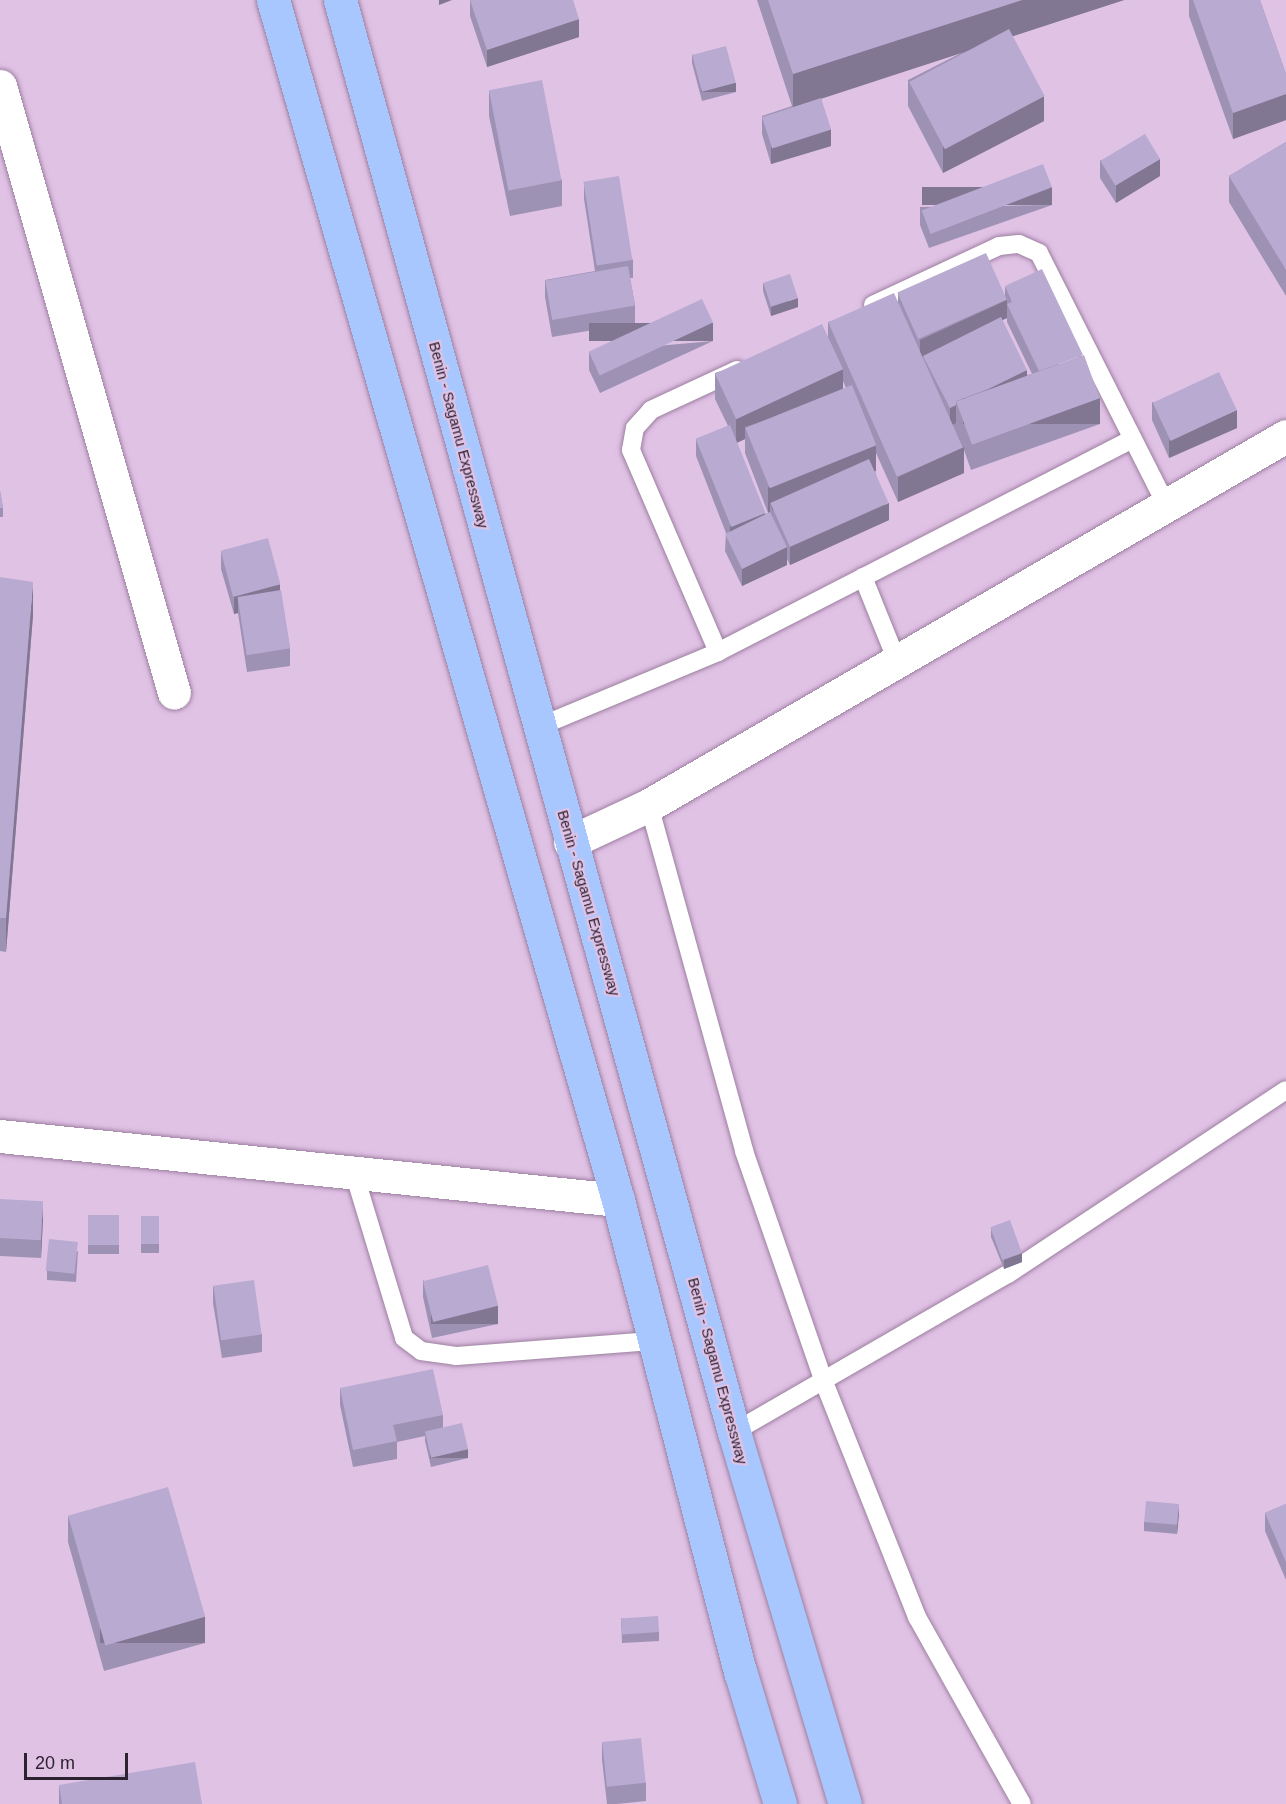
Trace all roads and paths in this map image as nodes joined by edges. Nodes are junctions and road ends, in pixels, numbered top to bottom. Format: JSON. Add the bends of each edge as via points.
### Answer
{"nodes":[{"id":1,"x":273,"y":0,"type":"edge"},
{"id":2,"x":340,"y":0,"type":"edge"},
{"id":3,"x":0,"y":86,"type":"edge"},
{"id":4,"x":851,"y":316,"type":"edge"},
{"id":5,"x":756,"y":360,"type":"edge"},
{"id":6,"x":1286,"y":436,"type":"edge"},
{"id":7,"x":1133,"y":439,"type":"junction"},
{"id":8,"x":1166,"y":504,"type":"junction"},
{"id":9,"x":863,"y":578,"type":"junction"},
{"id":10,"x":718,"y":652,"type":"junction"},
{"id":11,"x":897,"y":661,"type":"junction"},
{"id":12,"x":174,"y":693,"type":"dead end"},
{"id":13,"x":543,"y":725,"type":"junction"},
{"id":14,"x":649,"y":805,"type":"junction"},
{"id":15,"x":570,"y":842,"type":"junction"},
{"id":16,"x":1286,"y":1090,"type":"edge"},
{"id":17,"x":0,"y":1136,"type":"edge"},
{"id":18,"x":354,"y":1173,"type":"junction"},
{"id":19,"x":618,"y":1200,"type":"junction"},
{"id":20,"x":652,"y":1341,"type":"junction"},
{"id":21,"x":824,"y":1382,"type":"junction"},
{"id":22,"x":734,"y":1432,"type":"junction"},
{"id":23,"x":780,"y":1804,"type":"edge"},
{"id":24,"x":845,"y":1804,"type":"edge"},
{"id":25,"x":1022,"y":1804,"type":"edge"}],
"edges":[{"from":1,"to":19,"type":"highway"},
{"from":2,"to":13,"type":"highway","name":"Benin - Sagamu Expressway"},
{"from":3,"to":12,"type":"street"},
{"from":4,"to":7,"type":"lane","via":[[999,246],[1019,244],[1039,253]]},
{"from":5,"to":10,"type":"lane","via":[[651,410],[635,428],[631,450]]},
{"from":6,"to":8,"type":"street"},
{"from":7,"to":8,"type":"lane"},
{"from":7,"to":9,"type":"lane"},
{"from":8,"to":11,"type":"street"},
{"from":9,"to":10,"type":"lane"},
{"from":9,"to":11,"type":"lane"},
{"from":10,"to":13,"type":"lane"},
{"from":11,"to":14,"type":"street"},
{"from":13,"to":15,"type":"highway","name":"Benin - Sagamu Expressway"},
{"from":14,"to":15,"type":"street"},
{"from":14,"to":21,"type":"lane","via":[[747,1161]]},
{"from":15,"to":22,"type":"highway","name":"Benin - Sagamu Expressway"},
{"from":16,"to":21,"type":"lane","via":[[1008,1274]]},
{"from":17,"to":18,"type":"street"},
{"from":18,"to":19,"type":"street"},
{"from":18,"to":20,"type":"lane","via":[[404,1338],[421,1351],[456,1356]]},
{"from":19,"to":20,"type":"highway"},
{"from":20,"to":23,"type":"highway"},
{"from":21,"to":22,"type":"lane"},
{"from":21,"to":25,"type":"lane","via":[[917,1617]]},
{"from":22,"to":24,"type":"highway","name":"Benin - Sagamu Expressway"}]}
